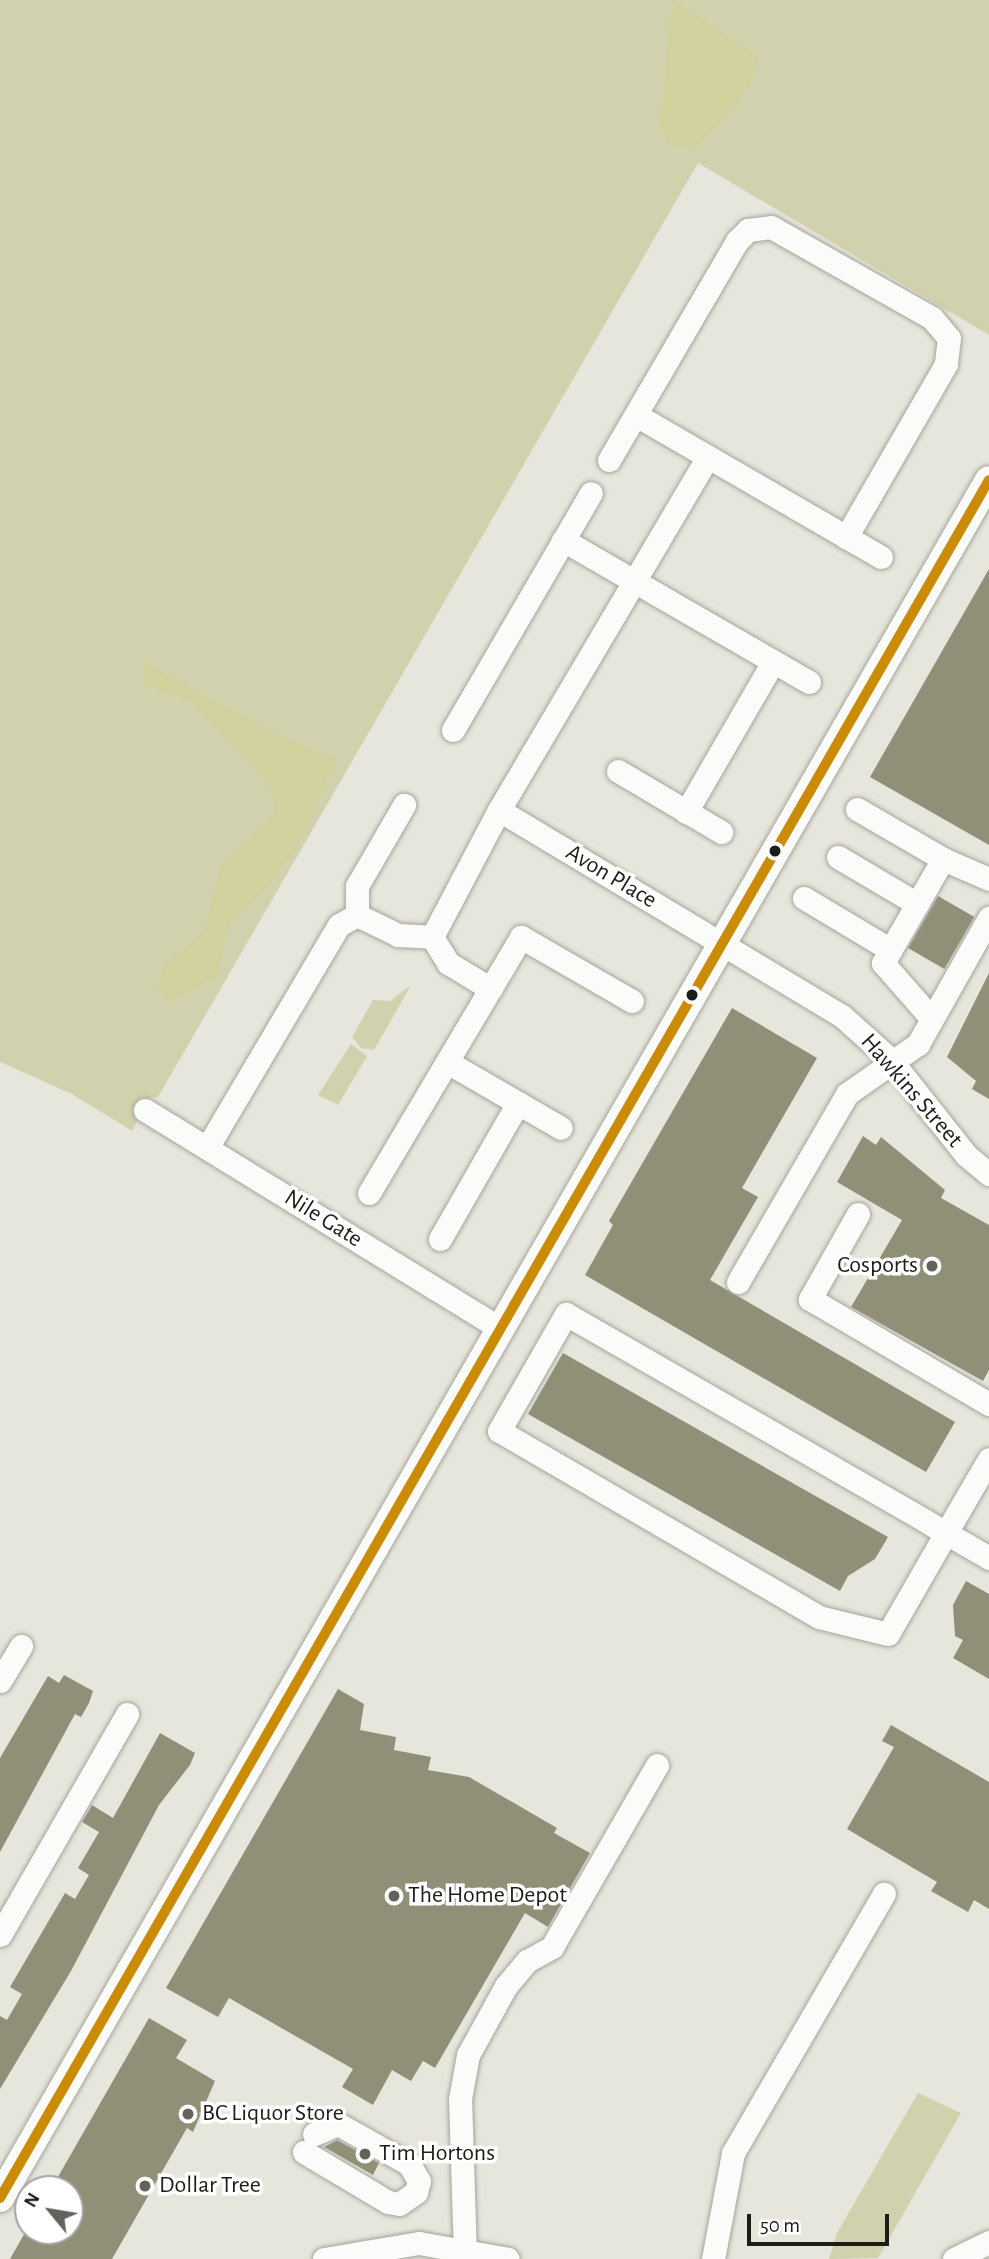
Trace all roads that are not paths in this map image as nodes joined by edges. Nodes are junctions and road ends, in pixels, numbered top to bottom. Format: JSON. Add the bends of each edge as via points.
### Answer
{"nodes":[{"id":1,"x":636,"y":415,"type":"junction"},
{"id":2,"x":708,"y":457,"type":"junction"},
{"id":3,"x":610,"y":460,"type":"dead end"},
{"id":4,"x":989,"y":480,"type":"edge"},
{"id":5,"x":590,"y":493,"type":"dead end"},
{"id":6,"x":846,"y":537,"type":"junction"},
{"id":7,"x":563,"y":540,"type":"junction"},
{"id":8,"x":881,"y":557,"type":"dead end"},
{"id":9,"x":636,"y":582,"type":"junction"},
{"id":10,"x":773,"y":662,"type":"junction"},
{"id":11,"x":809,"y":682,"type":"dead end"},
{"id":12,"x":453,"y":730,"type":"dead end"},
{"id":13,"x":618,"y":771,"type":"dead end"},
{"id":14,"x":404,"y":805,"type":"dead end"},
{"id":15,"x":858,"y":809,"type":"dead end"},
{"id":16,"x":499,"y":810,"type":"junction"},
{"id":17,"x":687,"y":811,"type":"junction"},
{"id":18,"x":721,"y":832,"type":"dead end"},
{"id":19,"x":838,"y":857,"type":"dead end"},
{"id":20,"x":943,"y":859,"type":"junction"},
{"id":21,"x":989,"y":879,"type":"edge"},
{"id":22,"x":804,"y":898,"type":"dead end"},
{"id":23,"x":917,"y":904,"type":"junction"},
{"id":24,"x":357,"y":915,"type":"junction"},
{"id":25,"x":989,"y":918,"type":"edge"},
{"id":26,"x":432,"y":937,"type":"junction"},
{"id":27,"x":723,"y":944,"type":"junction"},
{"id":28,"x":891,"y":950,"type":"junction"},
{"id":29,"x":491,"y":989,"type":"junction"},
{"id":30,"x":632,"y":1001,"type":"dead end"},
{"id":31,"x":932,"y":1019,"type":"junction"},
{"id":32,"x":890,"y":1059,"type":"junction"},
{"id":33,"x":449,"y":1063,"type":"junction"},
{"id":34,"x":518,"y":1103,"type":"junction"},
{"id":35,"x":145,"y":1110,"type":"dead end"},
{"id":36,"x":561,"y":1128,"type":"dead end"},
{"id":37,"x":207,"y":1148,"type":"junction"},
{"id":38,"x":989,"y":1174,"type":"edge"},
{"id":39,"x":369,"y":1193,"type":"dead end"},
{"id":40,"x":859,"y":1214,"type":"dead end"},
{"id":41,"x":440,"y":1239,"type":"dead end"},
{"id":42,"x":738,"y":1282,"type":"dead end"},
{"id":43,"x":501,"y":1329,"type":"junction"},
{"id":44,"x":989,"y":1404,"type":"edge"},
{"id":45,"x":989,"y":1459,"type":"edge"},
{"id":46,"x":946,"y":1533,"type":"junction"},
{"id":47,"x":989,"y":1558,"type":"edge"},
{"id":48,"x":20,"y":1646,"type":"dead end"},
{"id":49,"x":0,"y":1681,"type":"edge"},
{"id":50,"x":127,"y":1714,"type":"dead end"},
{"id":51,"x":657,"y":1765,"type":"dead end"},
{"id":52,"x":884,"y":1894,"type":"dead end"},
{"id":53,"x":0,"y":1935,"type":"edge"},
{"id":54,"x":0,"y":2198,"type":"edge"},
{"id":55,"x":989,"y":2242,"type":"edge"},
{"id":56,"x":405,"y":2245,"type":"junction"},
{"id":57,"x":458,"y":2257,"type":"edge"},
{"id":58,"x":324,"y":2259,"type":"edge"},
{"id":59,"x":364,"y":2259,"type":"edge"},
{"id":60,"x":508,"y":2259,"type":"edge"},
{"id":61,"x":713,"y":2259,"type":"edge"},
{"id":62,"x":954,"y":2259,"type":"edge"}],
"edges":[{"from":1,"to":2,"type":"street"},
{"from":1,"to":3,"type":"street"},
{"from":1,"to":6,"type":"street","via":[[732,248],[756,227],[777,229],[932,318],[949,338],[948,359]]},
{"from":2,"to":6,"type":"street"},
{"from":2,"to":9,"type":"street"},
{"from":4,"to":27,"type":"main road"},
{"from":5,"to":7,"type":"street"},
{"from":6,"to":8,"type":"street"},
{"from":7,"to":9,"type":"street"},
{"from":7,"to":12,"type":"street"},
{"from":9,"to":10,"type":"street"},
{"from":9,"to":16,"type":"street"},
{"from":10,"to":11,"type":"street"},
{"from":10,"to":17,"type":"street"},
{"from":13,"to":17,"type":"street"},
{"from":14,"to":24,"type":"street","via":[[355,890]]},
{"from":15,"to":20,"type":"street"},
{"from":16,"to":26,"type":"street"},
{"from":16,"to":27,"type":"street","name":"Avon Place"},
{"from":17,"to":18,"type":"street"},
{"from":19,"to":23,"type":"street"},
{"from":20,"to":21,"type":"street"},
{"from":20,"to":23,"type":"street"},
{"from":22,"to":28,"type":"street"},
{"from":23,"to":28,"type":"street"},
{"from":24,"to":26,"type":"street","via":[[398,935]]},
{"from":24,"to":37,"type":"street","via":[[326,941]]},
{"from":25,"to":31,"type":"street"},
{"from":26,"to":29,"type":"street","via":[[448,963]]},
{"from":27,"to":32,"type":"street","name":"Hawkins Street","via":[[842,1016]]},
{"from":27,"to":43,"type":"main road"},
{"from":28,"to":31,"type":"street","via":[[883,963]]},
{"from":29,"to":30,"type":"street","via":[[521,937]]},
{"from":29,"to":33,"type":"street"},
{"from":31,"to":32,"type":"street","via":[[918,1044]]},
{"from":32,"to":38,"type":"street","name":"Hawkins Street","via":[[966,1155]]},
{"from":32,"to":42,"type":"street","via":[[847,1094]]},
{"from":33,"to":34,"type":"street"},
{"from":33,"to":39,"type":"street"},
{"from":34,"to":36,"type":"street"},
{"from":34,"to":41,"type":"street"},
{"from":35,"to":37,"type":"street","name":"Nile Gate"},
{"from":37,"to":43,"type":"street","name":"Nile Gate"},
{"from":40,"to":44,"type":"street","via":[[810,1299]]},
{"from":43,"to":54,"type":"main road"},
{"from":45,"to":46,"type":"street"},
{"from":46,"to":46,"type":"street","via":[[888,1634],[819,1618],[499,1431],[566,1314]]},
{"from":46,"to":47,"type":"street"},
{"from":48,"to":49,"type":"street"},
{"from":50,"to":53,"type":"street"},
{"from":51,"to":57,"type":"street","via":[[552,1947],[527,1961],[506,1986],[468,2055],[460,2099]]},
{"from":52,"to":61,"type":"street","via":[[733,2153]]},
{"from":55,"to":62,"type":"street"},
{"from":56,"to":57,"type":"street","via":[[435,2245]]},
{"from":56,"to":58,"type":"street"},
{"from":56,"to":59,"type":"street"},
{"from":57,"to":60,"type":"street"}]}
